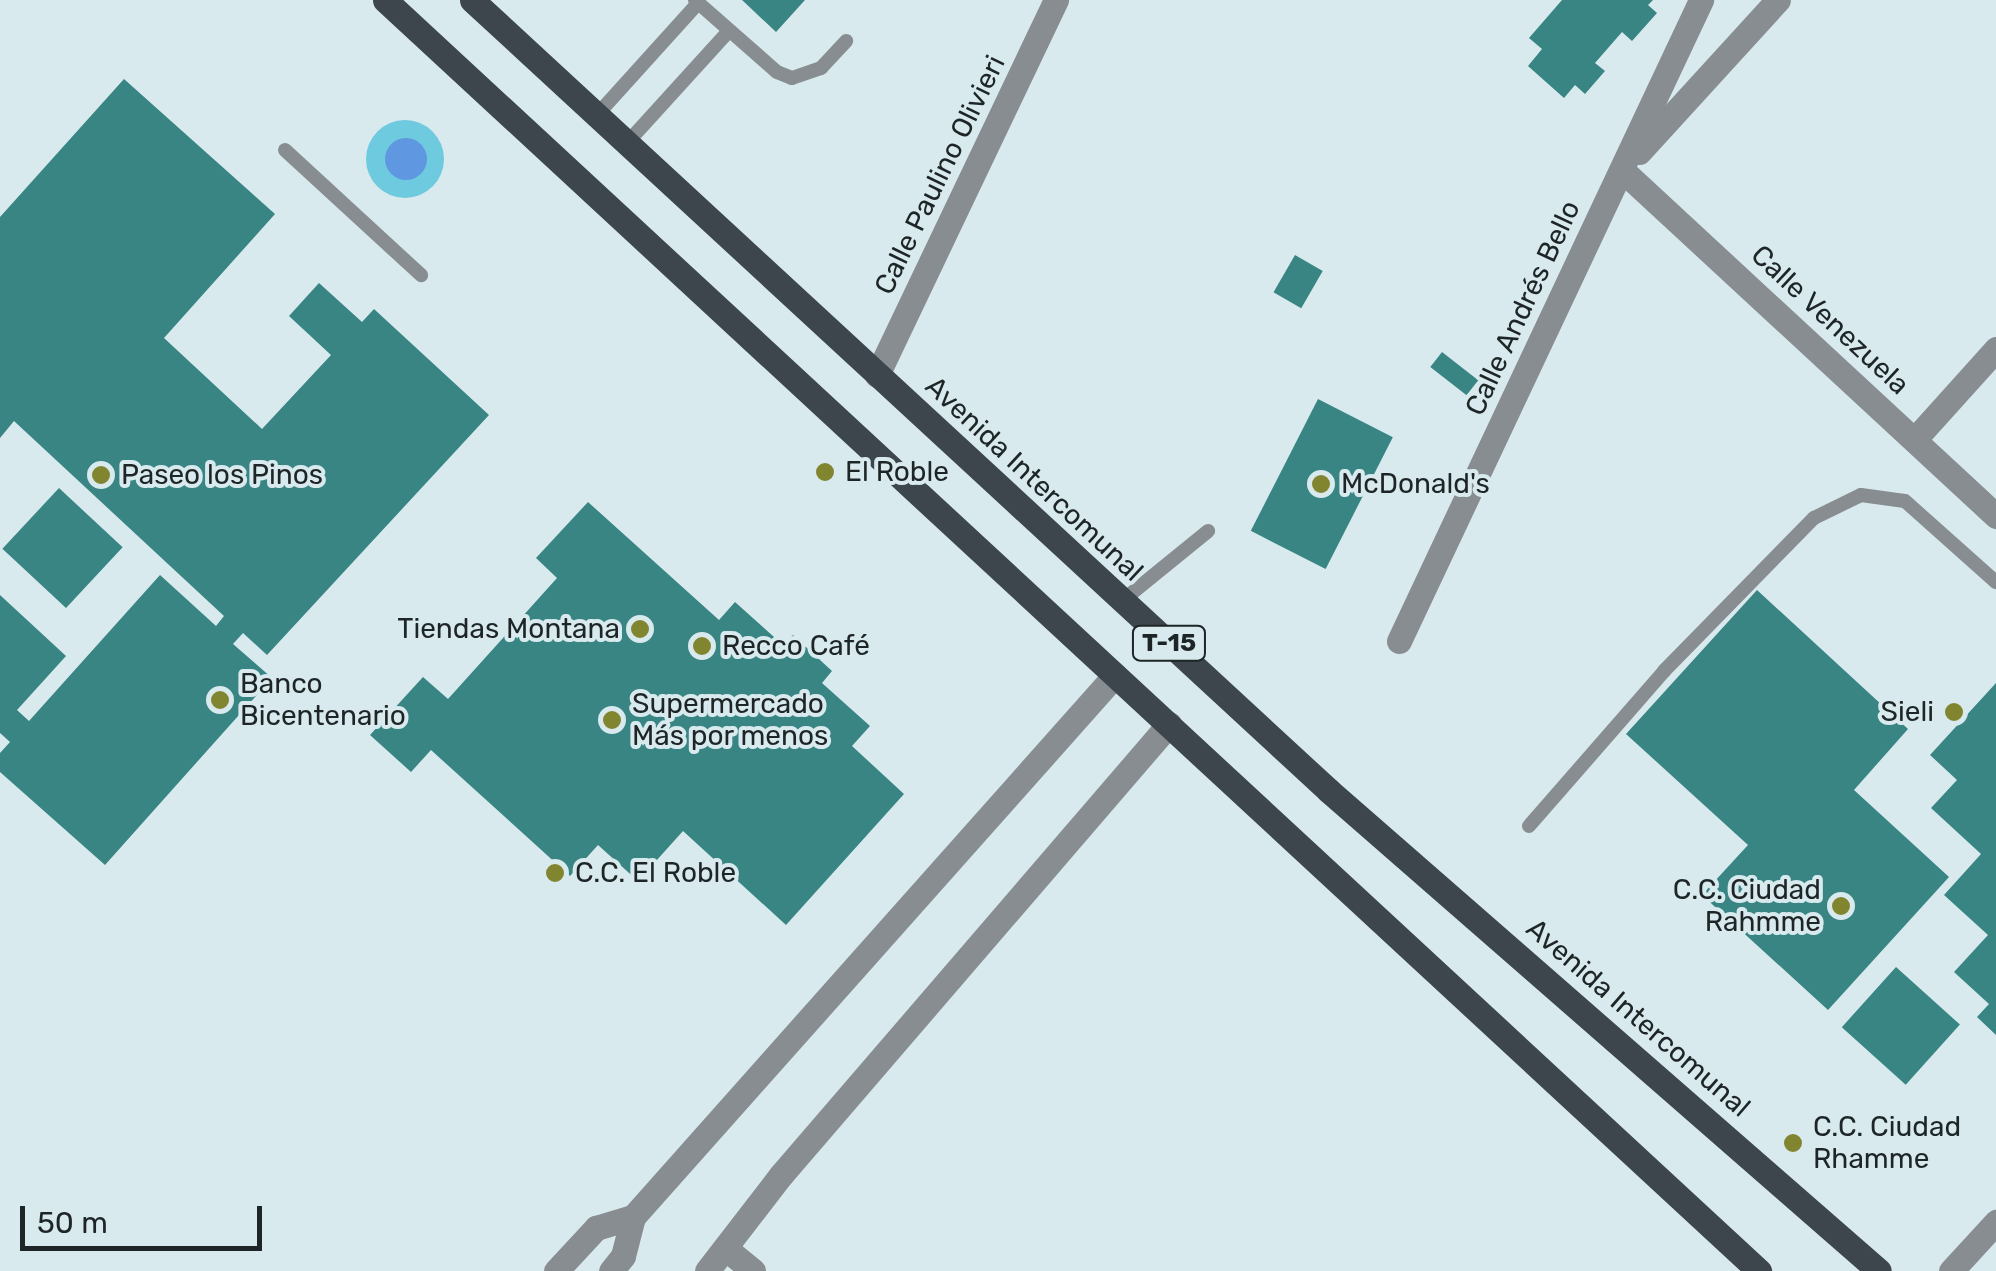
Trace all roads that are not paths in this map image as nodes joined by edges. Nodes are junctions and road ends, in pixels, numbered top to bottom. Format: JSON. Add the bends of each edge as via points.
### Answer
{"nodes":[{"id":1,"x":385,"y":0,"type":"edge"},
{"id":2,"x":472,"y":0,"type":"edge"},
{"id":3,"x":1056,"y":0,"type":"edge"},
{"id":4,"x":1701,"y":0,"type":"edge"},
{"id":5,"x":1778,"y":0,"type":"edge"},
{"id":6,"x":697,"y":2,"type":"edge"},
{"id":7,"x":729,"y":31,"type":"junction"},
{"id":8,"x":846,"y":41,"type":"dead end"},
{"id":9,"x":1673,"y":60,"type":"junction"},
{"id":10,"x":1702,"y":82,"type":"junction"},
{"id":11,"x":596,"y":116,"type":"junction"},
{"id":12,"x":627,"y":143,"type":"junction"},
{"id":13,"x":285,"y":150,"type":"dead end"},
{"id":14,"x":1622,"y":170,"type":"junction"},
{"id":15,"x":421,"y":275,"type":"dead end"},
{"id":16,"x":1996,"y":349,"type":"edge"},
{"id":17,"x":877,"y":375,"type":"junction"},
{"id":18,"x":1914,"y":438,"type":"junction"},
{"id":19,"x":1996,"y":516,"type":"edge"},
{"id":20,"x":1208,"y":531,"type":"dead end"},
{"id":21,"x":1996,"y":582,"type":"edge"},
{"id":22,"x":1122,"y":600,"type":"junction"},
{"id":23,"x":1399,"y":641,"type":"dead end"},
{"id":24,"x":1115,"y":675,"type":"junction"},
{"id":25,"x":1170,"y":724,"type":"junction"},
{"id":26,"x":1529,"y":826,"type":"dead end"},
{"id":27,"x":633,"y":1217,"type":"junction"},
{"id":28,"x":1991,"y":1237,"type":"edge"},
{"id":29,"x":725,"y":1248,"type":"junction"},
{"id":30,"x":556,"y":1271,"type":"edge"},
{"id":31,"x":611,"y":1271,"type":"edge"},
{"id":32,"x":707,"y":1271,"type":"edge"},
{"id":33,"x":753,"y":1271,"type":"edge"},
{"id":34,"x":1759,"y":1271,"type":"edge"},
{"id":35,"x":1879,"y":1271,"type":"edge"},
{"id":36,"x":1951,"y":1271,"type":"edge"}],
"edges":[{"from":1,"to":24,"type":"main road","number":"T-15"},
{"from":2,"to":11,"type":"main road","name":"Avenida Intercomunal","number":"T-15"},
{"from":3,"to":17,"type":"street","name":"Calle Paulino Olivieri"},
{"from":4,"to":9,"type":"street","name":"Calle Andrés Bello"},
{"from":5,"to":10,"type":"street"},
{"from":6,"to":7,"type":"lane"},
{"from":6,"to":11,"type":"lane"},
{"from":7,"to":8,"type":"lane","via":[[792,78],[821,68]]},
{"from":7,"to":12,"type":"lane"},
{"from":9,"to":10,"type":"street","via":[[1680,79]]},
{"from":9,"to":14,"type":"street","name":"Calle Andrés Bello"},
{"from":10,"to":14,"type":"street"},
{"from":11,"to":12,"type":"main road","name":"Avenida Intercomunal","number":"T-15"},
{"from":12,"to":17,"type":"main road","name":"Avenida Intercomunal","number":"T-15"},
{"from":13,"to":15,"type":"lane"},
{"from":14,"to":18,"type":"street","name":"Calle Venezuela"},
{"from":14,"to":23,"type":"street","name":"Calle Andrés Bello"},
{"from":16,"to":18,"type":"street"},
{"from":17,"to":22,"type":"main road","name":"Avenida Intercomunal","number":"T-15"},
{"from":18,"to":19,"type":"street","name":"Calle Venezuela"},
{"from":20,"to":22,"type":"lane"},
{"from":21,"to":26,"type":"lane","via":[[1905,501],[1862,495],[1814,518],[1664,671]]},
{"from":22,"to":35,"type":"main road","name":"Avenida Intercomunal","number":"T-15","via":[[1328,790]]},
{"from":24,"to":25,"type":"main road","number":"T-15"},
{"from":24,"to":27,"type":"street"},
{"from":25,"to":29,"type":"street"},
{"from":25,"to":34,"type":"main road","number":"T-15"},
{"from":27,"to":30,"type":"street","via":[[596,1228]]},
{"from":27,"to":31,"type":"street","via":[[623,1256]]},
{"from":28,"to":36,"type":"street"},
{"from":29,"to":32,"type":"street"},
{"from":29,"to":33,"type":"street"}]}
